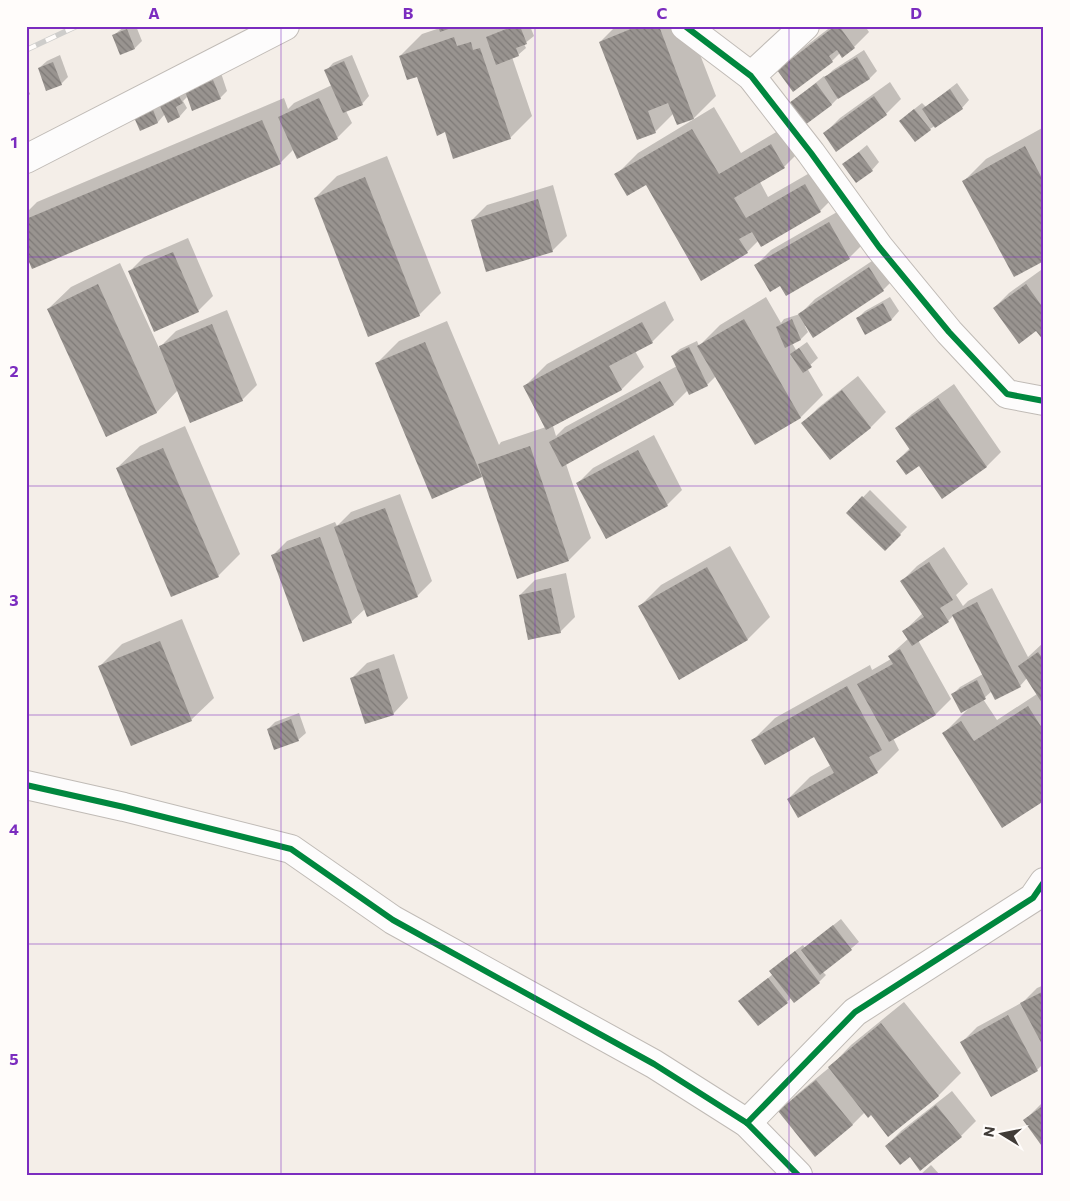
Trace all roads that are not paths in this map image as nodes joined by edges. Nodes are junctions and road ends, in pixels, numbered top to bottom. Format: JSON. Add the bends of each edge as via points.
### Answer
{"nodes":[{"id":1,"x":285,"y":26,"type":"edge"},
{"id":2,"x":685,"y":26,"type":"edge"},
{"id":3,"x":805,"y":26,"type":"edge"},
{"id":4,"x":751,"y":76,"type":"junction"},
{"id":5,"x":26,"y":159,"type":"edge"},
{"id":6,"x":1044,"y":401,"type":"edge"},
{"id":7,"x":26,"y":785,"type":"edge"},
{"id":8,"x":1040,"y":895,"type":"edge"},
{"id":9,"x":747,"y":1123,"type":"junction"},
{"id":10,"x":798,"y":1175,"type":"edge"}],
"edges":[{"from":1,"to":5,"type":"street"},
{"from":2,"to":4,"type":"street"},
{"from":3,"to":4,"type":"street"},
{"from":4,"to":6,"type":"street","via":[[879,247],[949,332],[1008,394]]},
{"from":7,"to":9,"type":"street","via":[[291,850],[393,920],[654,1064]]},
{"from":8,"to":9,"type":"street","via":[[855,1012]]},
{"from":9,"to":10,"type":"street"}]}
